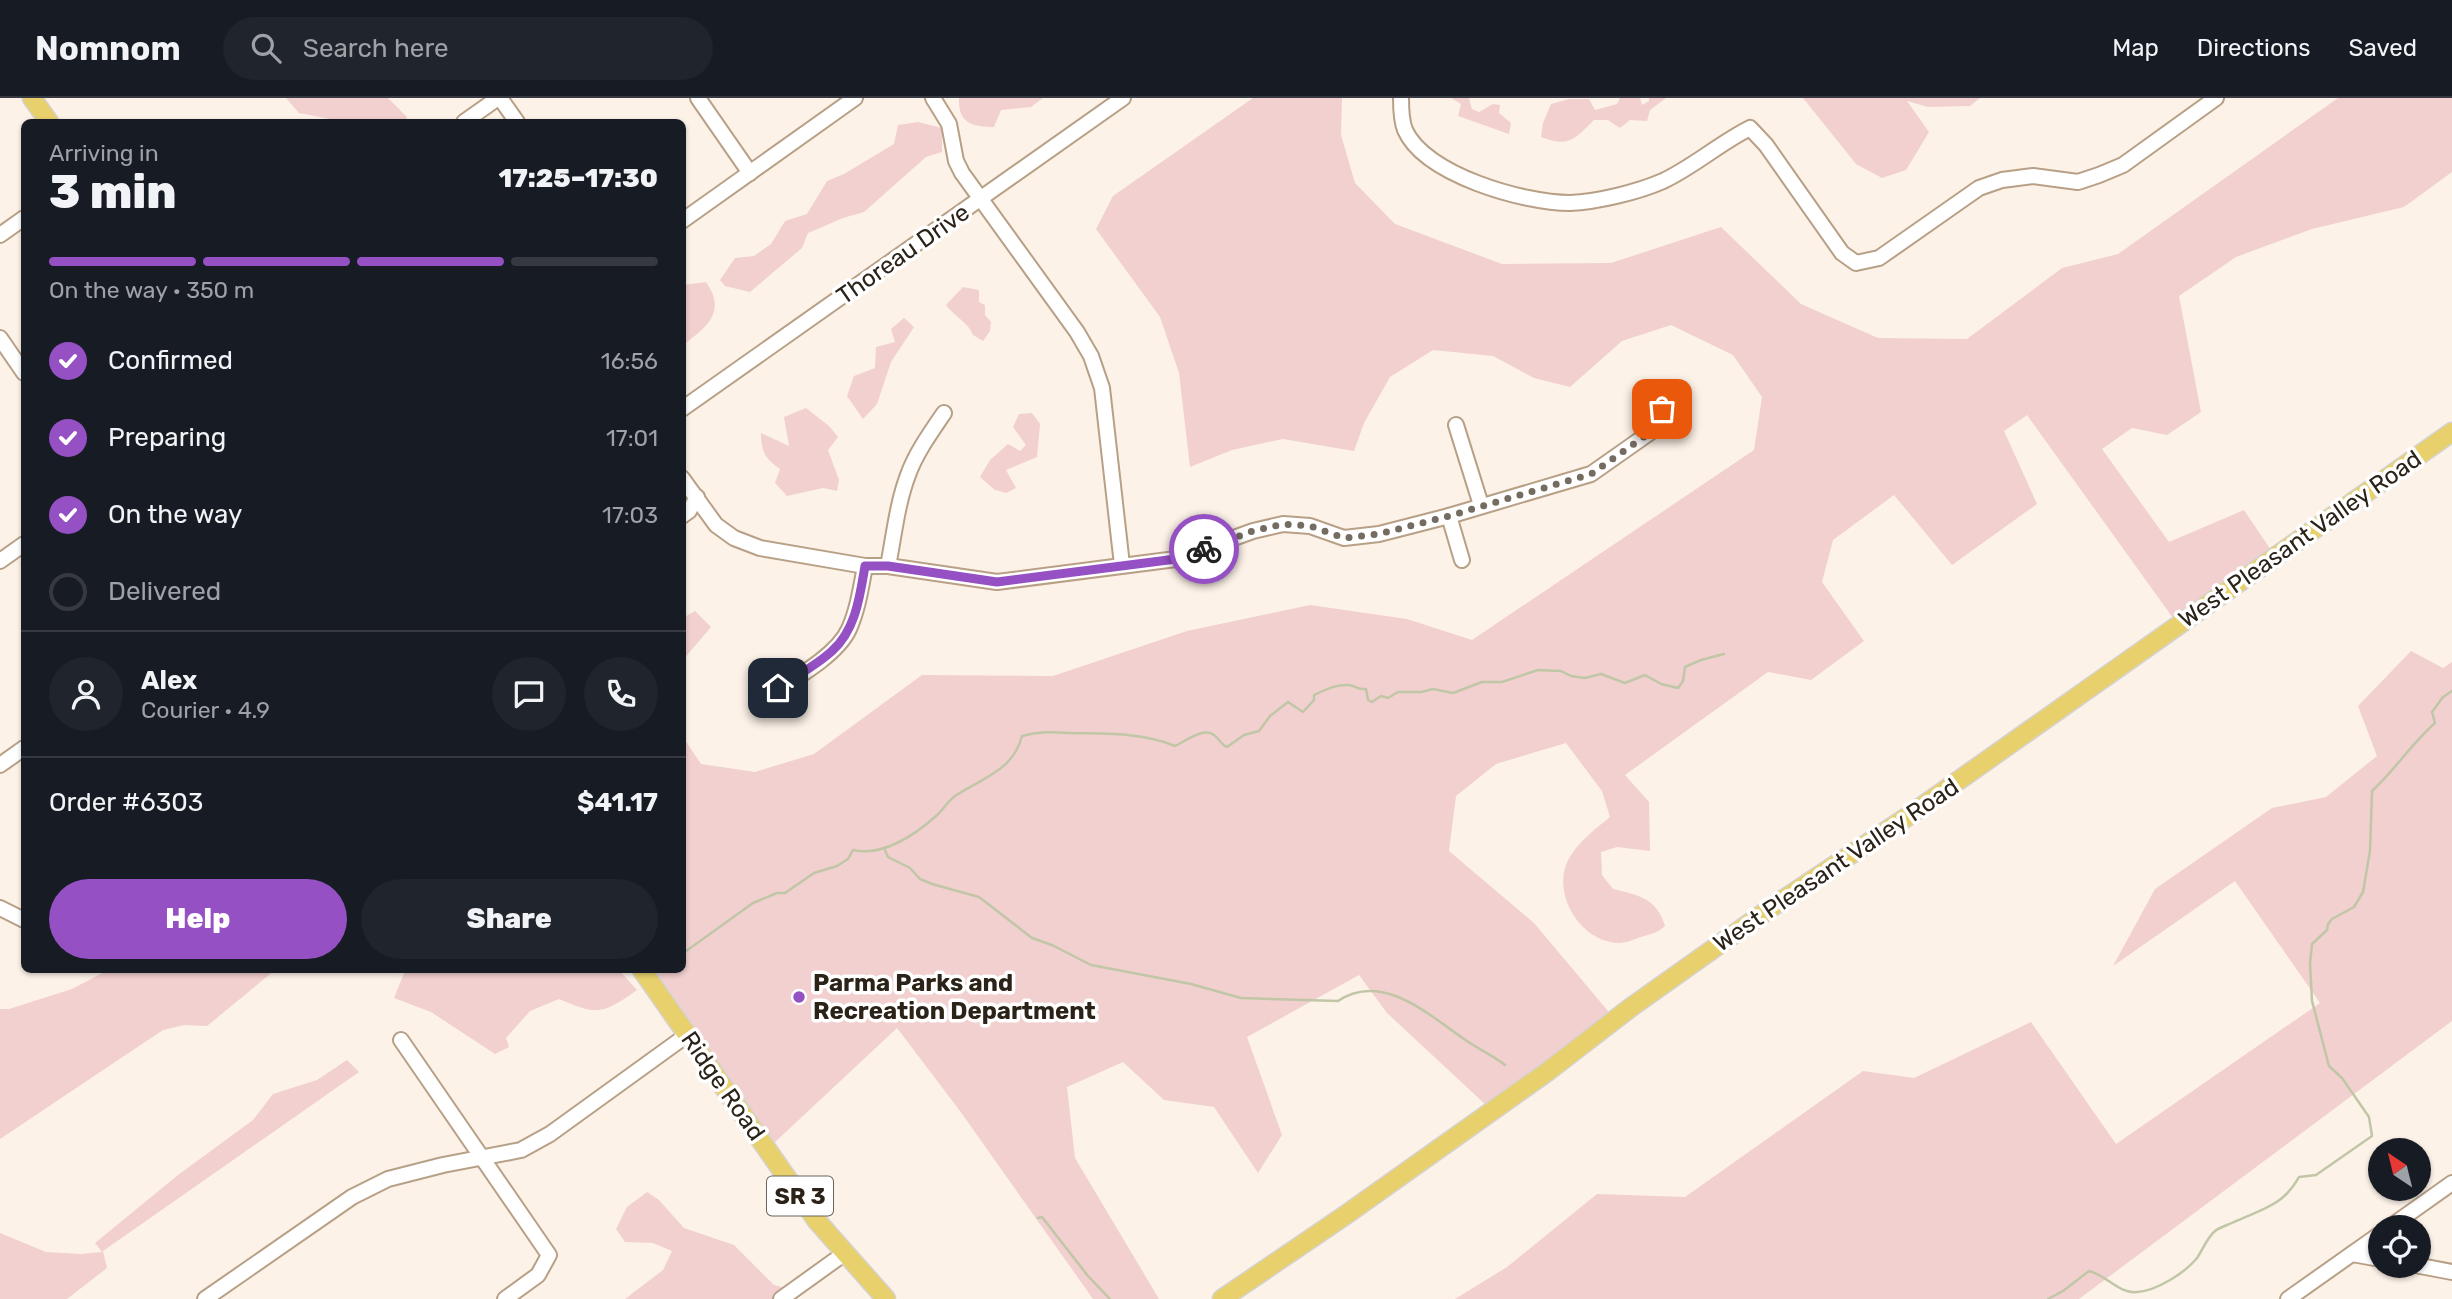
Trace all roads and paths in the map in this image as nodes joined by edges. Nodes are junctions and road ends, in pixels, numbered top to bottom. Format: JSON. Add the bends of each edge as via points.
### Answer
{"nodes":[{"id":1,"x":32,"y":98,"type":"edge"},
{"id":2,"x":499,"y":98,"type":"edge"},
{"id":3,"x":698,"y":98,"type":"edge"},
{"id":4,"x":855,"y":98,"type":"edge"},
{"id":5,"x":933,"y":98,"type":"edge"},
{"id":6,"x":1124,"y":98,"type":"edge"},
{"id":7,"x":1401,"y":98,"type":"edge"},
{"id":8,"x":2216,"y":98,"type":"edge"},
{"id":9,"x":47,"y":119,"type":"edge"},
{"id":10,"x":468,"y":119,"type":"edge"},
{"id":11,"x":515,"y":119,"type":"edge"},
{"id":12,"x":750,"y":173,"type":"junction"},
{"id":13,"x":980,"y":199,"type":"junction"},
{"id":14,"x":686,"y":218,"type":"edge"},
{"id":15,"x":21,"y":220,"type":"edge"},
{"id":16,"x":0,"y":235,"type":"edge"},
{"id":17,"x":0,"y":338,"type":"edge"},
{"id":18,"x":21,"y":369,"type":"edge"},
{"id":19,"x":686,"y":406,"type":"edge"},
{"id":20,"x":1662,"y":409,"type":"dead end"},
{"id":21,"x":944,"y":413,"type":"dead end"},
{"id":22,"x":1456,"y":425,"type":"dead end"},
{"id":23,"x":2452,"y":432,"type":"edge"},
{"id":24,"x":690,"y":498,"type":"edge"},
{"id":25,"x":1481,"y":505,"type":"junction"},
{"id":26,"x":1449,"y":516,"type":"junction"},
{"id":27,"x":21,"y":546,"type":"edge"},
{"id":28,"x":1462,"y":560,"type":"dead end"},
{"id":29,"x":0,"y":561,"type":"edge"},
{"id":30,"x":1122,"y":565,"type":"junction"},
{"id":31,"x":865,"y":566,"type":"junction"},
{"id":32,"x":888,"y":566,"type":"junction"},
{"id":33,"x":760,"y":701,"type":"dead end"},
{"id":34,"x":21,"y":750,"type":"edge"},
{"id":35,"x":0,"y":765,"type":"edge"},
{"id":36,"x":0,"y":908,"type":"edge"},
{"id":37,"x":21,"y":918,"type":"edge"},
{"id":38,"x":644,"y":973,"type":"edge"},
{"id":39,"x":687,"y":1035,"type":"junction"},
{"id":40,"x":401,"y":1040,"type":"dead end"},
{"id":41,"x":482,"y":1158,"type":"junction"},
{"id":42,"x":2452,"y":1183,"type":"edge"},
{"id":43,"x":2407,"y":1215,"type":"edge"},
{"id":44,"x":2368,"y":1243,"type":"edge"},
{"id":45,"x":845,"y":1253,"type":"junction"},
{"id":46,"x":2352,"y":1254,"type":"junction"},
{"id":47,"x":2368,"y":1257,"type":"edge"},
{"id":48,"x":2431,"y":1268,"type":"edge"},
{"id":49,"x":2452,"y":1272,"type":"edge"},
{"id":50,"x":205,"y":1299,"type":"edge"},
{"id":51,"x":505,"y":1299,"type":"edge"},
{"id":52,"x":781,"y":1299,"type":"edge"},
{"id":53,"x":886,"y":1299,"type":"edge"},
{"id":54,"x":1222,"y":1299,"type":"edge"},
{"id":55,"x":2288,"y":1299,"type":"edge"}],
"edges":[{"from":1,"to":9,"type":"main road"},
{"from":2,"to":10,"type":"street"},
{"from":2,"to":11,"type":"street"},
{"from":3,"to":12,"type":"street"},
{"from":4,"to":12,"type":"street"},
{"from":5,"to":13,"type":"street","via":[[949,124],[962,173]]},
{"from":6,"to":13,"type":"street","name":"Thoreau Drive"},
{"from":7,"to":8,"type":"street","via":[[1405,130],[1422,153],[1492,189],[1571,203],[1664,180],[1750,128],[1842,253],[1856,263],[1879,258],[1979,188],[2033,176],[2078,182],[2099,176]]},
{"from":12,"to":14,"type":"street"},
{"from":13,"to":19,"type":"street","name":"Thoreau Drive"},
{"from":13,"to":30,"type":"street","via":[[1091,356],[1102,388]]},
{"from":15,"to":16,"type":"street"},
{"from":17,"to":18,"type":"street"},
{"from":20,"to":25,"type":"street","via":[[1655,429],[1591,474]]},
{"from":21,"to":32,"type":"street","via":[[908,472]]},
{"from":22,"to":25,"type":"street"},
{"from":23,"to":54,"type":"main road","name":"West Pleasant Valley Road"},
{"from":24,"to":31,"type":"street","via":[[734,538],[760,548]]},
{"from":25,"to":26,"type":"street"},
{"from":26,"to":28,"type":"street"},
{"from":26,"to":30,"type":"street","via":[[1344,538],[1310,526],[1283,524],[1176,559]]},
{"from":27,"to":29,"type":"street"},
{"from":30,"to":32,"type":"street","via":[[997,582]]},
{"from":31,"to":32,"type":"street"},
{"from":31,"to":33,"type":"street","via":[[848,632],[833,651]]},
{"from":34,"to":35,"type":"street"},
{"from":36,"to":37,"type":"street"},
{"from":38,"to":39,"type":"main road","name":"Ridge Road","number":"SR 3"},
{"from":39,"to":41,"type":"street","via":[[550,1134],[521,1150]]},
{"from":39,"to":45,"type":"main road","name":"Ridge Road","number":"SR 3","via":[[817,1221]]},
{"from":40,"to":41,"type":"street"},
{"from":41,"to":50,"type":"street","via":[[388,1179],[352,1197]]},
{"from":41,"to":51,"type":"street","via":[[549,1255],[538,1275]]},
{"from":42,"to":43,"type":"street"},
{"from":44,"to":46,"type":"street"},
{"from":45,"to":52,"type":"street"},
{"from":45,"to":53,"type":"main road","name":"Ridge Road","number":"SR 3"},
{"from":46,"to":47,"type":"street"},
{"from":46,"to":55,"type":"street"},
{"from":48,"to":49,"type":"street"}]}
